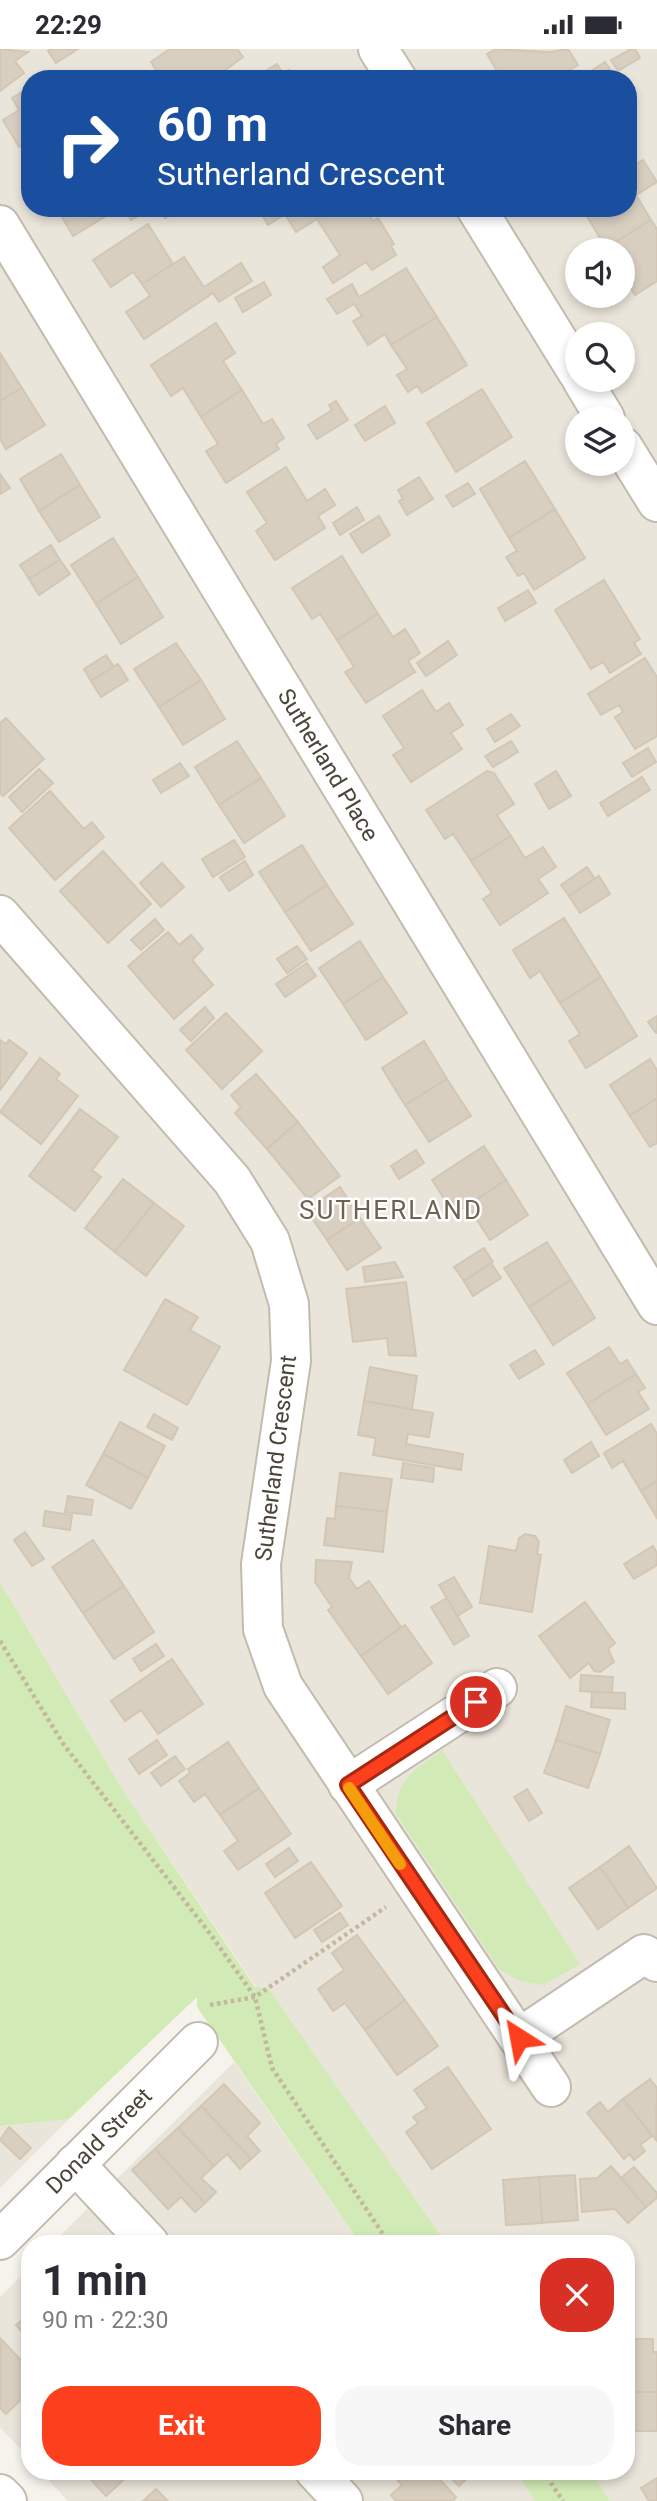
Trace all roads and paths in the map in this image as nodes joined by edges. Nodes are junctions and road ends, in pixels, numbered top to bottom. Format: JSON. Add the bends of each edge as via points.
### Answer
{"nodes":[{"id":1,"x":378,"y":49,"type":"edge"},
{"id":2,"x":391,"y":70,"type":"edge"},
{"id":3,"x":482,"y":217,"type":"edge"},
{"id":4,"x":0,"y":225,"type":"edge"},
{"id":5,"x":565,"y":352,"type":"edge"},
{"id":6,"x":635,"y":466,"type":"edge"},
{"id":7,"x":657,"y":502,"type":"edge"},
{"id":8,"x":0,"y":915,"type":"edge"},
{"id":9,"x":657,"y":1304,"type":"edge"},
{"id":10,"x":0,"y":1641,"type":"edge"},
{"id":11,"x":497,"y":1688,"type":"dead end"},
{"id":12,"x":348,"y":1785,"type":"junction"},
{"id":13,"x":416,"y":1887,"type":"junction"},
{"id":14,"x":657,"y":1962,"type":"edge"},
{"id":15,"x":255,"y":1997,"type":"junction"},
{"id":16,"x":197,"y":2025,"type":"joint"},
{"id":17,"x":519,"y":2038,"type":"junction"},
{"id":18,"x":551,"y":2087,"type":"dead end"},
{"id":19,"x":75,"y":2164,"type":"junction"},
{"id":20,"x":142,"y":2235,"type":"edge"},
{"id":21,"x":384,"y":2235,"type":"edge"},
{"id":22,"x":0,"y":2240,"type":"edge"},
{"id":23,"x":323,"y":2480,"type":"edge"},
{"id":24,"x":549,"y":2480,"type":"edge"},
{"id":25,"x":0,"y":2494,"type":"edge"},
{"id":26,"x":7,"y":2501,"type":"edge"},
{"id":27,"x":342,"y":2501,"type":"edge"},
{"id":28,"x":563,"y":2501,"type":"edge"}],
"edges":[{"from":1,"to":2,"type":"street"},
{"from":3,"to":5,"type":"street"},
{"from":4,"to":9,"type":"street","name":"Sutherland Place"},
{"from":6,"to":7,"type":"street"},
{"from":8,"to":12,"type":"street","name":"Sutherland Crescent","via":[[232,1180],[270,1241],[289,1304],[291,1360],[261,1564],[263,1629],[283,1686]]},
{"from":10,"to":15,"type":"path","via":[[64,1745]]},
{"from":11,"to":12,"type":"street"},
{"from":12,"to":13,"type":"street","name":"Sutherland Crescent"},
{"from":13,"to":15,"type":"path"},
{"from":13,"to":17,"type":"street","name":"Sutherland Crescent"},
{"from":14,"to":17,"type":"street","via":[[644,1954]]},
{"from":15,"to":16,"type":"path"},
{"from":15,"to":21,"type":"path","via":[[272,2068]]},
{"from":16,"to":19,"type":"street","name":"Donald Street"},
{"from":17,"to":18,"type":"street","name":"Sutherland Crescent"},
{"from":19,"to":20,"type":"street"},
{"from":19,"to":22,"type":"street","name":"Donald Street"},
{"from":23,"to":27,"type":"street"},
{"from":24,"to":28,"type":"path"},
{"from":25,"to":26,"type":"street"}]}
